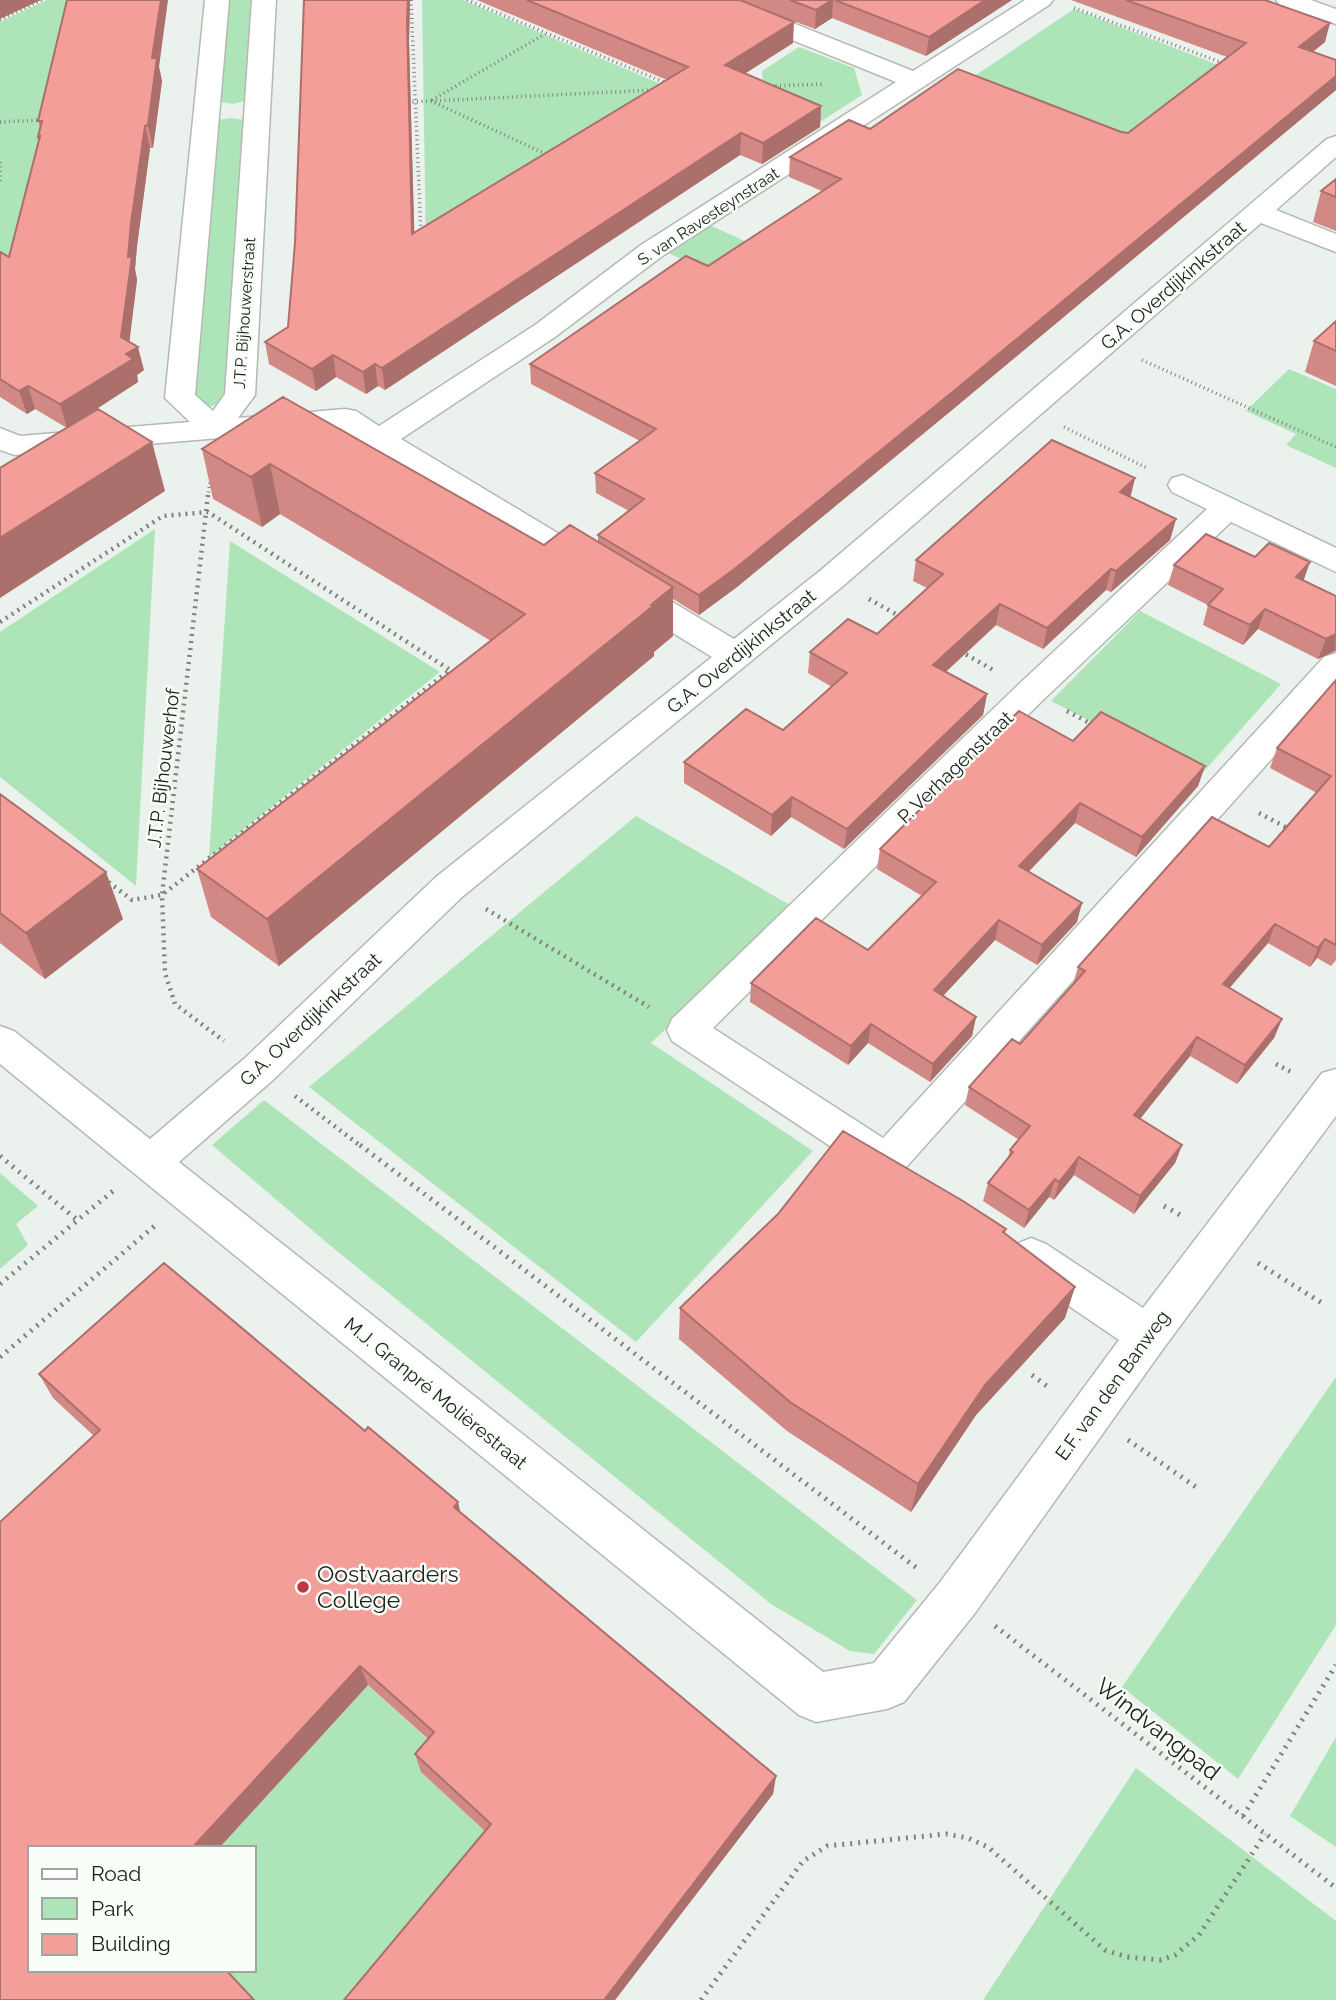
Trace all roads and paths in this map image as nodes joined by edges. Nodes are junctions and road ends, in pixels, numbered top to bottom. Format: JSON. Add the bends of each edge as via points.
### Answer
{"nodes":[{"id":1,"x":42,"y":0,"type":"edge"},
{"id":2,"x":217,"y":0,"type":"edge"},
{"id":3,"x":264,"y":0,"type":"edge"},
{"id":4,"x":411,"y":0,"type":"edge"},
{"id":5,"x":467,"y":0,"type":"edge"},
{"id":6,"x":714,"y":0,"type":"edge"},
{"id":7,"x":1288,"y":0,"type":"edge"},
{"id":8,"x":1052,"y":2,"type":"edge"},
{"id":9,"x":1336,"y":16,"type":"edge"},
{"id":10,"x":0,"y":20,"type":"edge"},
{"id":11,"x":558,"y":27,"type":"edge"},
{"id":12,"x":546,"y":34,"type":"junction"},
{"id":13,"x":1216,"y":73,"type":"edge"},
{"id":14,"x":915,"y":81,"type":"junction"},
{"id":15,"x":668,"y":84,"type":"edge"},
{"id":16,"x":431,"y":101,"type":"dead end"},
{"id":17,"x":257,"y":108,"type":"junction"},
{"id":18,"x":207,"y":111,"type":"junction"},
{"id":19,"x":48,"y":120,"type":"edge"},
{"id":20,"x":0,"y":122,"type":"edge"},
{"id":21,"x":1336,"y":144,"type":"edge"},
{"id":22,"x":0,"y":162,"type":"edge"},
{"id":23,"x":0,"y":181,"type":"edge"},
{"id":24,"x":1258,"y":212,"type":"junction"},
{"id":25,"x":421,"y":239,"type":"edge"},
{"id":26,"x":1336,"y":244,"type":"edge"},
{"id":27,"x":1105,"y":344,"type":"junction"},
{"id":28,"x":1025,"y":409,"type":"junction"},
{"id":29,"x":215,"y":428,"type":"junction"},
{"id":30,"x":380,"y":439,"type":"junction"},
{"id":31,"x":5,"y":446,"type":"edge"},
{"id":32,"x":1336,"y":447,"type":"edge"},
{"id":33,"x":1183,"y":485,"type":"joint"},
{"id":34,"x":1227,"y":508,"type":"junction"},
{"id":35,"x":208,"y":512,"type":"junction"},
{"id":36,"x":1336,"y":561,"type":"edge"},
{"id":37,"x":831,"y":578,"type":"junction"},
{"id":38,"x":902,"y":618,"type":"edge"},
{"id":39,"x":0,"y":622,"type":"edge"},
{"id":40,"x":949,"y":645,"type":"edge"},
{"id":41,"x":735,"y":655,"type":"junction"},
{"id":42,"x":1336,"y":665,"type":"edge"},
{"id":43,"x":1031,"y":692,"type":"junction"},
{"id":44,"x":1102,"y":729,"type":"edge"},
{"id":45,"x":1220,"y":792,"type":"junction"},
{"id":46,"x":1301,"y":835,"type":"edge"},
{"id":47,"x":99,"y":875,"type":"edge"},
{"id":48,"x":449,"y":887,"type":"junction"},
{"id":49,"x":162,"y":895,"type":"junction"},
{"id":50,"x":687,"y":1030,"type":"junction"},
{"id":51,"x":0,"y":1042,"type":"edge"},
{"id":52,"x":259,"y":1069,"type":"junction"},
{"id":53,"x":1336,"y":1085,"type":"edge"},
{"id":54,"x":0,"y":1156,"type":"edge"},
{"id":55,"x":886,"y":1162,"type":"junction"},
{"id":56,"x":150,"y":1163,"type":"junction"},
{"id":57,"x":920,"y":1184,"type":"edge"},
{"id":58,"x":191,"y":1195,"type":"junction"},
{"id":59,"x":76,"y":1219,"type":"junction"},
{"id":60,"x":1000,"y":1237,"type":"edge"},
{"id":61,"x":0,"y":1284,"type":"edge"},
{"id":62,"x":1148,"y":1335,"type":"junction"},
{"id":63,"x":0,"y":1357,"type":"edge"},
{"id":64,"x":958,"y":1597,"type":"junction"},
{"id":65,"x":1336,"y":1665,"type":"edge"},
{"id":66,"x":887,"y":1685,"type":"joint"},
{"id":67,"x":1242,"y":1816,"type":"junction"},
{"id":68,"x":1265,"y":1834,"type":"junction"},
{"id":69,"x":1336,"y":1888,"type":"edge"},
{"id":70,"x":701,"y":2000,"type":"edge"}],
"edges":[{"from":1,"to":10,"type":"path"},
{"from":2,"to":18,"type":"street"},
{"from":3,"to":17,"type":"street","name":"J.T.P. Bijhouwerstraat"},
{"from":4,"to":25,"type":"path"},
{"from":5,"to":12,"type":"path"},
{"from":6,"to":14,"type":"street"},
{"from":7,"to":9,"type":"street"},
{"from":8,"to":13,"type":"path","via":[[1227,65]]},
{"from":8,"to":14,"type":"street","name":"S. van Ravesteynstraat"},
{"from":11,"to":12,"type":"path"},
{"from":12,"to":15,"type":"path"},
{"from":12,"to":16,"type":"path"},
{"from":14,"to":30,"type":"street","name":"S. van Ravesteynstraat","via":[[651,251],[545,331]]},
{"from":17,"to":18,"type":"street"},
{"from":17,"to":29,"type":"street","name":"J.T.P. Bijhouwerstraat","via":[[240,395]]},
{"from":18,"to":29,"type":"street","via":[[180,398]]},
{"from":19,"to":20,"type":"path"},
{"from":21,"to":24,"type":"street","name":"G.A. Overdijkinkstraat"},
{"from":22,"to":23,"type":"path"},
{"from":24,"to":26,"type":"street"},
{"from":24,"to":27,"type":"street","name":"G.A. Overdijkinkstraat"},
{"from":27,"to":28,"type":"street","name":"G.A. Overdijkinkstraat"},
{"from":27,"to":32,"type":"path"},
{"from":28,"to":33,"type":"path"},
{"from":28,"to":37,"type":"street","name":"G.A. Overdijkinkstraat"},
{"from":29,"to":30,"type":"street","via":[[345,418]]},
{"from":29,"to":31,"type":"street"},
{"from":29,"to":35,"type":"path","name":"J.T.P. Bijhouwerhof"},
{"from":30,"to":41,"type":"street"},
{"from":33,"to":34,"type":"street"},
{"from":34,"to":36,"type":"street"},
{"from":34,"to":43,"type":"street","name":"P. Verhagenstraat"},
{"from":35,"to":39,"type":"path","via":[[163,516]]},
{"from":35,"to":49,"type":"path","name":"J.T.P. Bijhouwerhof"},
{"from":35,"to":49,"type":"path","via":[[450,670]]},
{"from":37,"to":38,"type":"path"},
{"from":37,"to":41,"type":"street","name":"G.A. Overdijkinkstraat"},
{"from":40,"to":43,"type":"path"},
{"from":41,"to":48,"type":"street","name":"G.A. Overdijkinkstraat"},
{"from":42,"to":45,"type":"street"},
{"from":43,"to":44,"type":"path"},
{"from":43,"to":50,"type":"street","name":"P. Verhagenstraat"},
{"from":45,"to":46,"type":"path"},
{"from":45,"to":55,"type":"street"},
{"from":47,"to":49,"type":"path","via":[[132,901]]},
{"from":48,"to":50,"type":"path"},
{"from":48,"to":52,"type":"street","name":"G.A. Overdijkinkstraat"},
{"from":49,"to":52,"type":"path","name":"J.T.P. Bijhouwerhof","via":[[164,973],[175,1004]]},
{"from":50,"to":55,"type":"street"},
{"from":51,"to":56,"type":"street","name":"M.J. Granpré Molièrestraat"},
{"from":52,"to":56,"type":"street","name":"G.A. Overdijkinkstraat"},
{"from":52,"to":64,"type":"path","name":"Windvangpad"},
{"from":53,"to":62,"type":"street","name":"E.F. van den Banweg"},
{"from":54,"to":59,"type":"path"},
{"from":55,"to":57,"type":"street"},
{"from":56,"to":58,"type":"street","name":"M.J. Granpré Molièrestraat"},
{"from":56,"to":59,"type":"path"},
{"from":58,"to":63,"type":"path"},
{"from":58,"to":66,"type":"street","name":"M.J. Granpré Molièrestraat","via":[[816,1698]]},
{"from":59,"to":61,"type":"path"},
{"from":60,"to":62,"type":"street"},
{"from":62,"to":64,"type":"street","name":"E.F. van den Banweg"},
{"from":64,"to":66,"type":"street","name":"E.F. van den Banweg"},
{"from":64,"to":67,"type":"path","name":"Windvangpad"},
{"from":65,"to":67,"type":"path"},
{"from":67,"to":68,"type":"path","name":"Windvangpad"},
{"from":68,"to":69,"type":"path","name":"Windvangpad"},
{"from":68,"to":70,"type":"path","via":[[1201,1936],[1181,1954],[1151,1961],[1105,1950],[988,1847],[959,1834],[827,1846],[803,1861]]}]}
